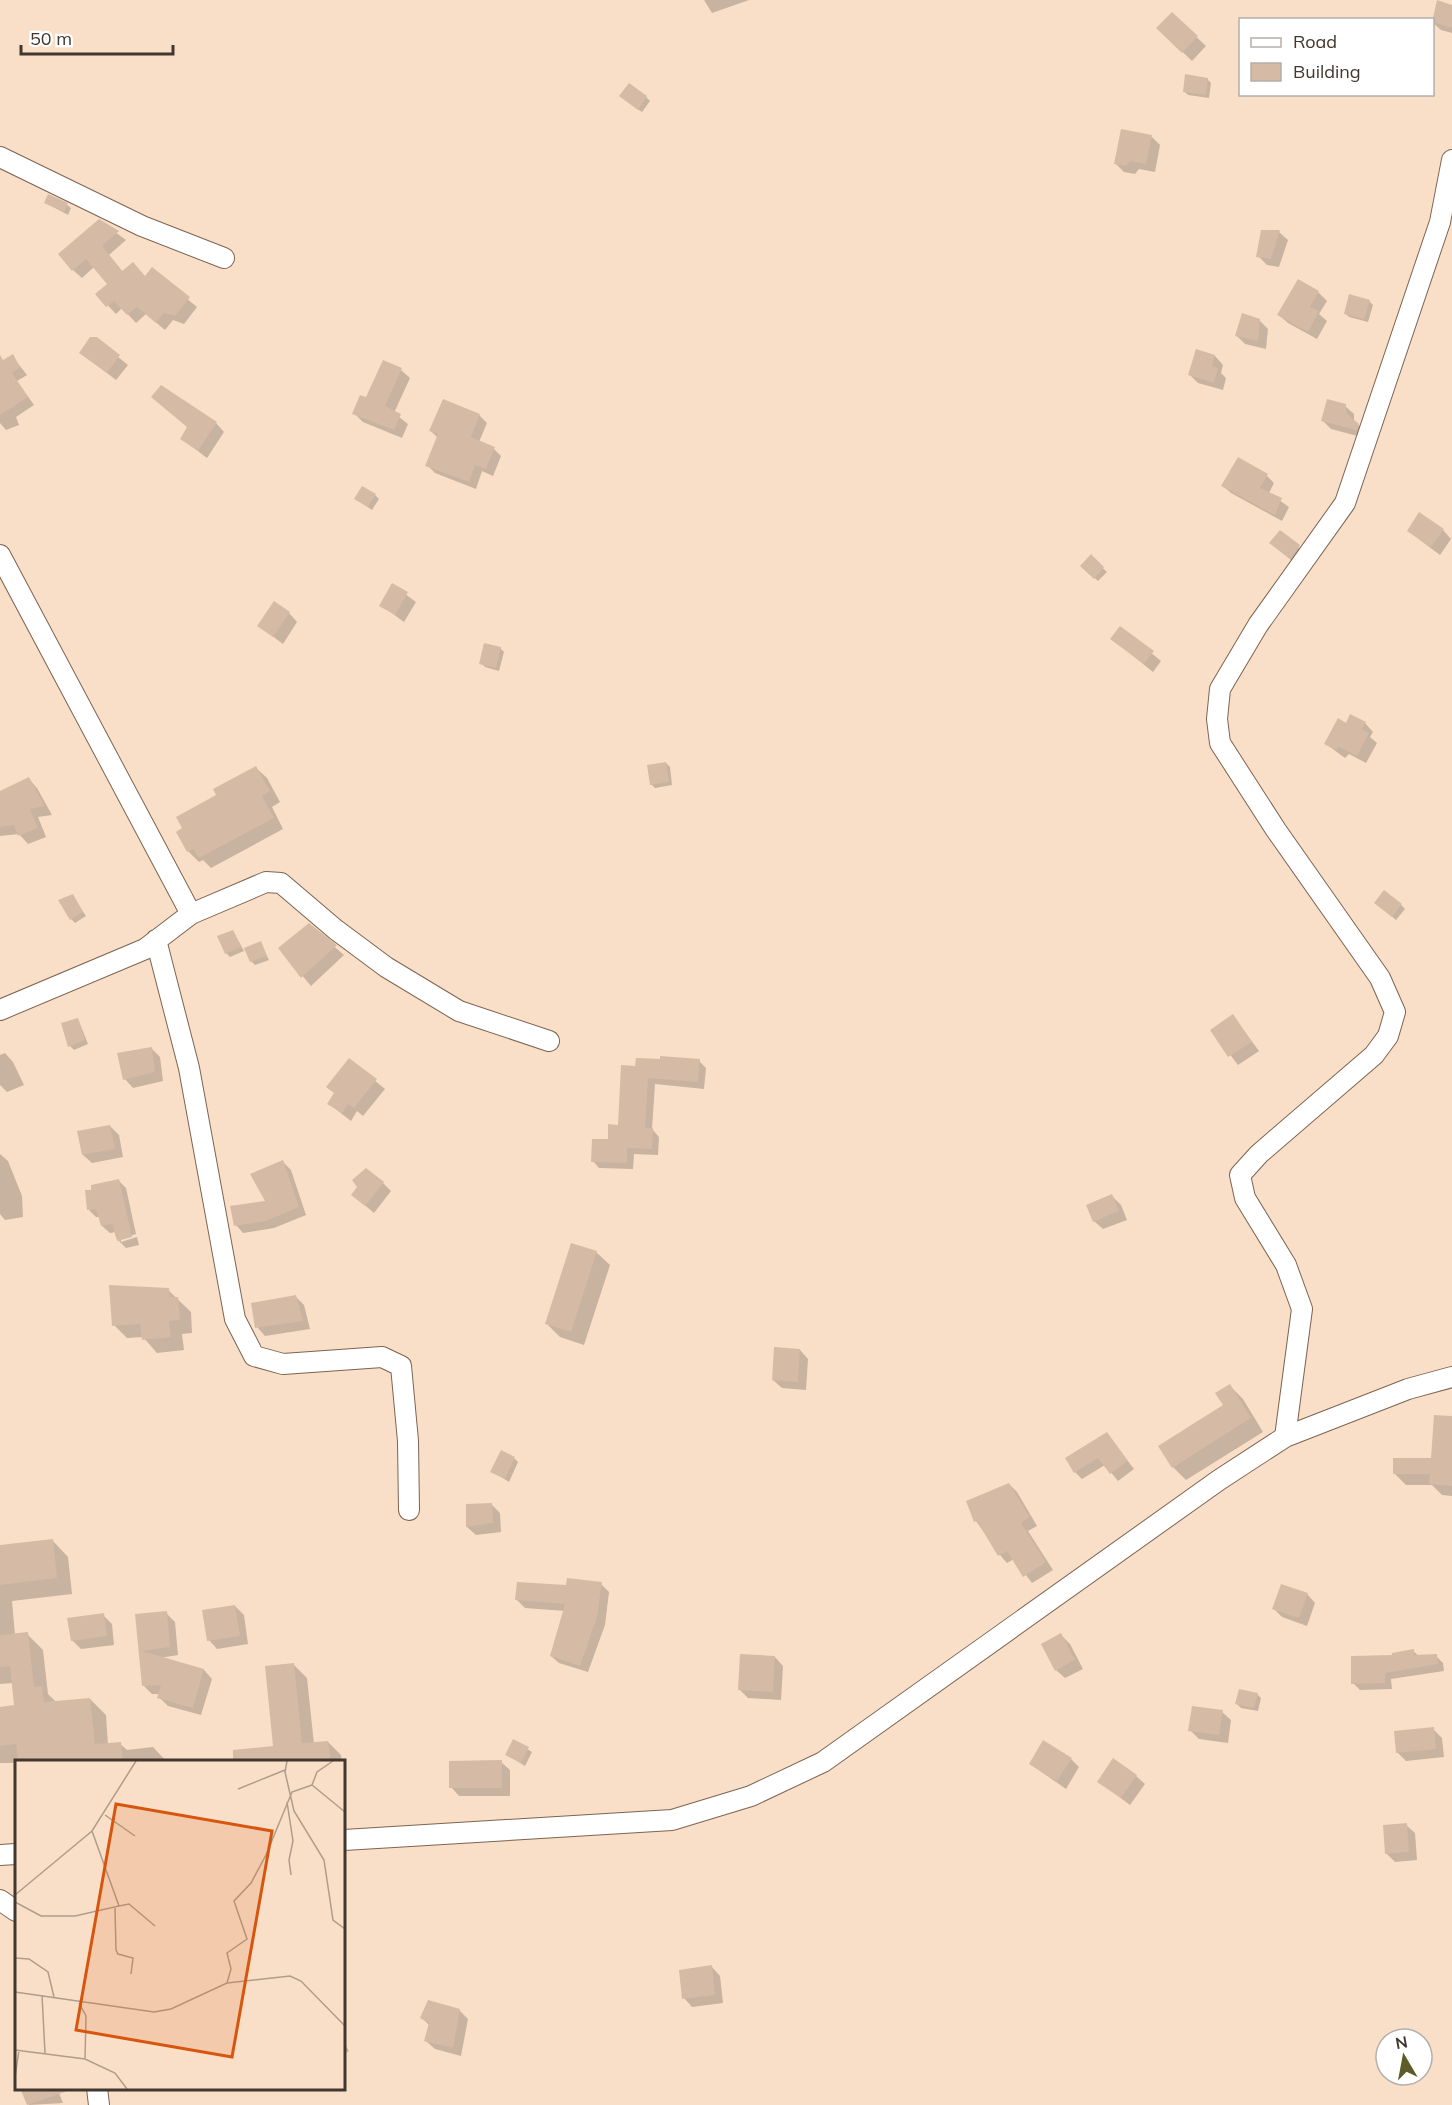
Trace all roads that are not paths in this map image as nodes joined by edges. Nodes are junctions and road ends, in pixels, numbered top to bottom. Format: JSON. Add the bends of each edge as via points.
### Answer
{"nodes":[{"id":1,"x":0,"y":157,"type":"edge"},
{"id":2,"x":1452,"y":160,"type":"edge"},
{"id":3,"x":225,"y":258,"type":"dead end"},
{"id":4,"x":0,"y":555,"type":"edge"},
{"id":5,"x":191,"y":914,"type":"junction"},
{"id":6,"x":156,"y":940,"type":"junction"},
{"id":7,"x":0,"y":1010,"type":"edge"},
{"id":8,"x":549,"y":1041,"type":"dead end"},
{"id":9,"x":1452,"y":1377,"type":"edge"},
{"id":10,"x":1285,"y":1437,"type":"junction"},
{"id":11,"x":409,"y":1510,"type":"dead end"},
{"id":12,"x":345,"y":1840,"type":"edge"},
{"id":13,"x":15,"y":1854,"type":"edge"},
{"id":14,"x":0,"y":1855,"type":"edge"},
{"id":15,"x":0,"y":1900,"type":"edge"},
{"id":16,"x":15,"y":1910,"type":"edge"},
{"id":17,"x":97,"y":2090,"type":"edge"},
{"id":18,"x":99,"y":2105,"type":"edge"}],
"edges":[{"from":1,"to":3,"type":"street","via":[[142,226]]},
{"from":2,"to":10,"type":"street","via":[[1440,222],[1345,503],[1258,625],[1220,689],[1220,743],[1380,978],[1395,1012],[1388,1036],[1374,1056],[1259,1154],[1240,1175],[1245,1197],[1286,1265],[1302,1309]]},
{"from":4,"to":5,"type":"street"},
{"from":5,"to":6,"type":"street"},
{"from":5,"to":8,"type":"street","via":[[266,882],[281,883],[386,967],[459,1011]]},
{"from":6,"to":7,"type":"street","via":[[145,949]]},
{"from":6,"to":11,"type":"street","via":[[189,1068],[235,1319],[254,1356],[283,1364],[382,1358],[401,1366]]},
{"from":9,"to":10,"type":"street","via":[[1408,1389]]},
{"from":10,"to":12,"type":"street","via":[[823,1762],[752,1797],[672,1820]]},
{"from":13,"to":14,"type":"street"},
{"from":15,"to":16,"type":"street"},
{"from":17,"to":18,"type":"street"}]}
